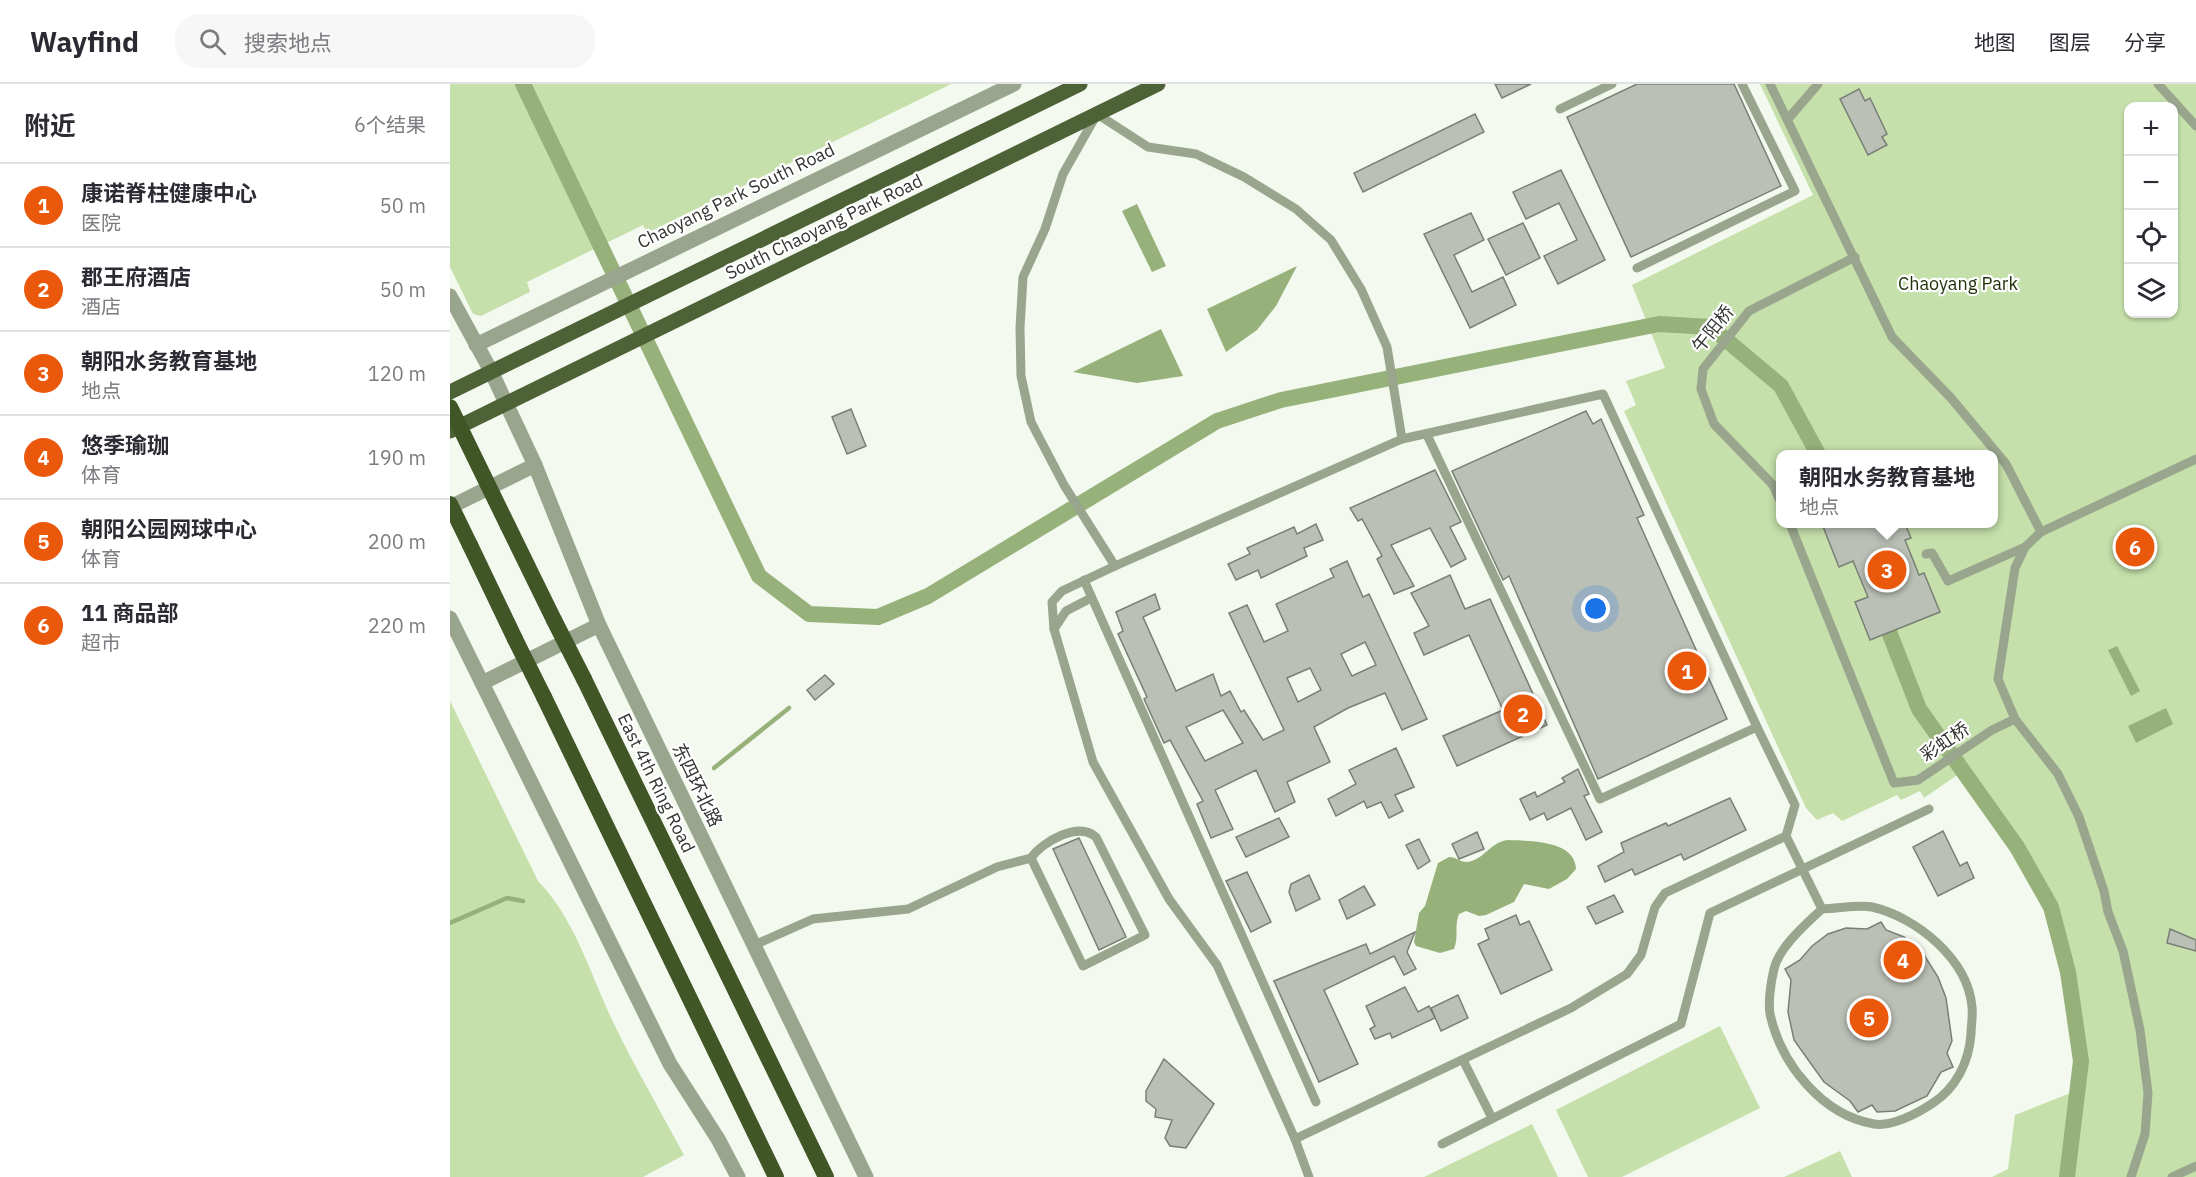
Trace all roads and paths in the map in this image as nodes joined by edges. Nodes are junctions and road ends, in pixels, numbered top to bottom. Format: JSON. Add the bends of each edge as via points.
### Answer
{"nodes":[{"id":1,"x":1014,"y":84,"type":"edge"},
{"id":2,"x":1080,"y":84,"type":"edge"},
{"id":3,"x":1158,"y":84,"type":"edge"},
{"id":4,"x":1612,"y":84,"type":"edge"},
{"id":5,"x":1742,"y":84,"type":"edge"},
{"id":6,"x":1770,"y":84,"type":"edge"},
{"id":7,"x":1818,"y":84,"type":"edge"},
{"id":8,"x":2158,"y":84,"type":"edge"},
{"id":9,"x":1560,"y":109,"type":"dead end"},
{"id":10,"x":1097,"y":114,"type":"junction"},
{"id":11,"x":1788,"y":119,"type":"junction"},
{"id":12,"x":2196,"y":126,"type":"edge"},
{"id":13,"x":1855,"y":257,"type":"junction"},
{"id":14,"x":1637,"y":268,"type":"dead end"},
{"id":15,"x":452,"y":307,"type":"edge"},
{"id":16,"x":476,"y":345,"type":"junction"},
{"id":17,"x":491,"y":371,"type":"junction"},
{"id":18,"x":450,"y":392,"type":"edge"},
{"id":19,"x":506,"y":404,"type":"junction"},
{"id":20,"x":450,"y":407,"type":"edge"},
{"id":21,"x":450,"y":431,"type":"edge"},
{"id":22,"x":1427,"y":435,"type":"junction"},
{"id":23,"x":1402,"y":439,"type":"junction"},
{"id":24,"x":1994,"y":450,"type":"edge"},
{"id":25,"x":1998,"y":454,"type":"edge"},
{"id":26,"x":2196,"y":459,"type":"edge"},
{"id":27,"x":535,"y":465,"type":"junction"},
{"id":28,"x":1776,"y":492,"type":"edge"},
{"id":29,"x":450,"y":506,"type":"edge"},
{"id":30,"x":1792,"y":528,"type":"edge"},
{"id":31,"x":2041,"y":532,"type":"junction"},
{"id":32,"x":2025,"y":547,"type":"junction"},
{"id":33,"x":1926,"y":554,"type":"dead end"},
{"id":34,"x":1115,"y":566,"type":"junction"},
{"id":35,"x":1084,"y":580,"type":"junction"},
{"id":36,"x":1091,"y":598,"type":"junction"},
{"id":37,"x":450,"y":618,"type":"edge"},
{"id":38,"x":599,"y":625,"type":"junction"},
{"id":39,"x":1054,"y":629,"type":"junction"},
{"id":40,"x":482,"y":683,"type":"junction"},
{"id":41,"x":2015,"y":719,"type":"junction"},
{"id":42,"x":1757,"y":727,"type":"junction"},
{"id":43,"x":1929,"y":809,"type":"dead end"},
{"id":44,"x":1786,"y":836,"type":"junction"},
{"id":45,"x":1031,"y":858,"type":"junction"},
{"id":46,"x":1803,"y":871,"type":"junction"},
{"id":47,"x":1822,"y":909,"type":"junction"},
{"id":48,"x":753,"y":946,"type":"junction"},
{"id":49,"x":1463,"y":1060,"type":"junction"},
{"id":50,"x":1316,"y":1102,"type":"dead end"},
{"id":51,"x":1492,"y":1119,"type":"junction"},
{"id":52,"x":1295,"y":1139,"type":"junction"},
{"id":53,"x":1442,"y":1144,"type":"dead end"},
{"id":54,"x":2196,"y":1166,"type":"edge"},
{"id":55,"x":738,"y":1177,"type":"edge"},
{"id":56,"x":776,"y":1177,"type":"edge"},
{"id":57,"x":826,"y":1177,"type":"edge"},
{"id":58,"x":866,"y":1177,"type":"edge"},
{"id":59,"x":1309,"y":1177,"type":"edge"},
{"id":60,"x":2132,"y":1177,"type":"edge"},
{"id":61,"x":2172,"y":1177,"type":"edge"}],
"edges":[{"from":1,"to":16,"type":"street","name":"Chaoyang Park South Road"},
{"from":2,"to":17,"type":"main road","name":"South Chaoyang Park Road"},
{"from":3,"to":10,"type":"main road","name":"South Chaoyang Park Road"},
{"from":4,"to":9,"type":"lane"},
{"from":5,"to":14,"type":"lane","via":[[1795,191]]},
{"from":6,"to":11,"type":"lane"},
{"from":7,"to":11,"type":"lane"},
{"from":8,"to":12,"type":"lane"},
{"from":10,"to":19,"type":"main road","name":"South Chaoyang Park Road"},
{"from":10,"to":23,"type":"lane","via":[[1148,147],[1196,154],[1244,177],[1296,209],[1331,240],[1361,289],[1387,347]]},
{"from":10,"to":34,"type":"lane","via":[[1063,174],[1045,229],[1023,277],[1021,376],[1032,422],[1064,485]]},
{"from":11,"to":13,"type":"lane"},
{"from":13,"to":24,"type":"lane","via":[[1892,337]]},
{"from":13,"to":28,"type":"lane","name":"午阳桥","via":[[1749,311],[1703,369],[1701,389],[1714,424]]},
{"from":15,"to":16,"type":"street","name":"东四环北路"},
{"from":16,"to":17,"type":"street","name":"东四环北路"},
{"from":17,"to":18,"type":"main road","name":"South Chaoyang Park Road"},
{"from":17,"to":19,"type":"street","name":"东四环北路"},
{"from":19,"to":21,"type":"main road","name":"South Chaoyang Park Road"},
{"from":19,"to":27,"type":"street","name":"东四环北路"},
{"from":20,"to":57,"type":"highway","name":"East 4th Ring Road","bridge":true},
{"from":22,"to":23,"type":"lane"},
{"from":22,"to":42,"type":"lane","via":[[1603,394]]},
{"from":22,"to":42,"type":"lane","via":[[1600,799]]},
{"from":23,"to":34,"type":"lane"},
{"from":25,"to":31,"type":"lane"},
{"from":26,"to":31,"type":"lane"},
{"from":27,"to":29,"type":"street"},
{"from":27,"to":38,"type":"street","name":"东四环北路"},
{"from":29,"to":56,"type":"highway","bridge":true},
{"from":30,"to":41,"type":"lane","name":"彩虹桥","via":[[1894,783],[1917,780]]},
{"from":31,"to":32,"type":"lane"},
{"from":32,"to":33,"type":"lane","via":[[1948,581],[1932,553]]},
{"from":32,"to":41,"type":"lane","via":[[2015,568],[1998,680]]},
{"from":34,"to":35,"type":"lane"},
{"from":35,"to":36,"type":"lane"},
{"from":35,"to":39,"type":"lane","via":[[1062,591],[1052,602]]},
{"from":36,"to":39,"type":"lane","via":[[1066,610]]},
{"from":36,"to":50,"type":"lane"},
{"from":37,"to":40,"type":"street"},
{"from":38,"to":40,"type":"street"},
{"from":38,"to":48,"type":"street","name":"东四环北路"},
{"from":39,"to":52,"type":"lane","via":[[1093,762],[1169,900],[1217,965]]},
{"from":40,"to":55,"type":"street","via":[[670,1064]]},
{"from":41,"to":60,"type":"lane","via":[[2058,774],[2079,817],[2123,951],[2140,1030],[2148,1094],[2145,1134]]},
{"from":42,"to":44,"type":"lane","via":[[1795,805]]},
{"from":43,"to":46,"type":"lane"},
{"from":44,"to":46,"type":"lane"},
{"from":44,"to":49,"type":"lane","via":[[1665,893],[1655,907],[1641,955],[1628,974],[1571,1008]]},
{"from":45,"to":45,"type":"lane","via":[[1083,966],[1145,935],[1096,837],[1089,831],[1079,829],[1038,848]]},
{"from":45,"to":48,"type":"lane","via":[[997,867],[908,909],[820,917]]},
{"from":46,"to":47,"type":"lane"},
{"from":46,"to":51,"type":"lane","via":[[1710,913],[1681,1024]]},
{"from":47,"to":47,"type":"lane","via":[[1870,907],[1903,917],[1939,942],[1960,972],[1972,1006],[1970,1041],[1962,1071],[1945,1095],[1914,1116],[1876,1124],[1844,1114],[1807,1086],[1783,1052],[1770,1012],[1774,967],[1797,931]]},
{"from":48,"to":58,"type":"street","name":"东四环北路"},
{"from":49,"to":51,"type":"lane"},
{"from":49,"to":52,"type":"lane"},
{"from":51,"to":53,"type":"lane"},
{"from":52,"to":59,"type":"lane"},
{"from":54,"to":61,"type":"lane"}]}
